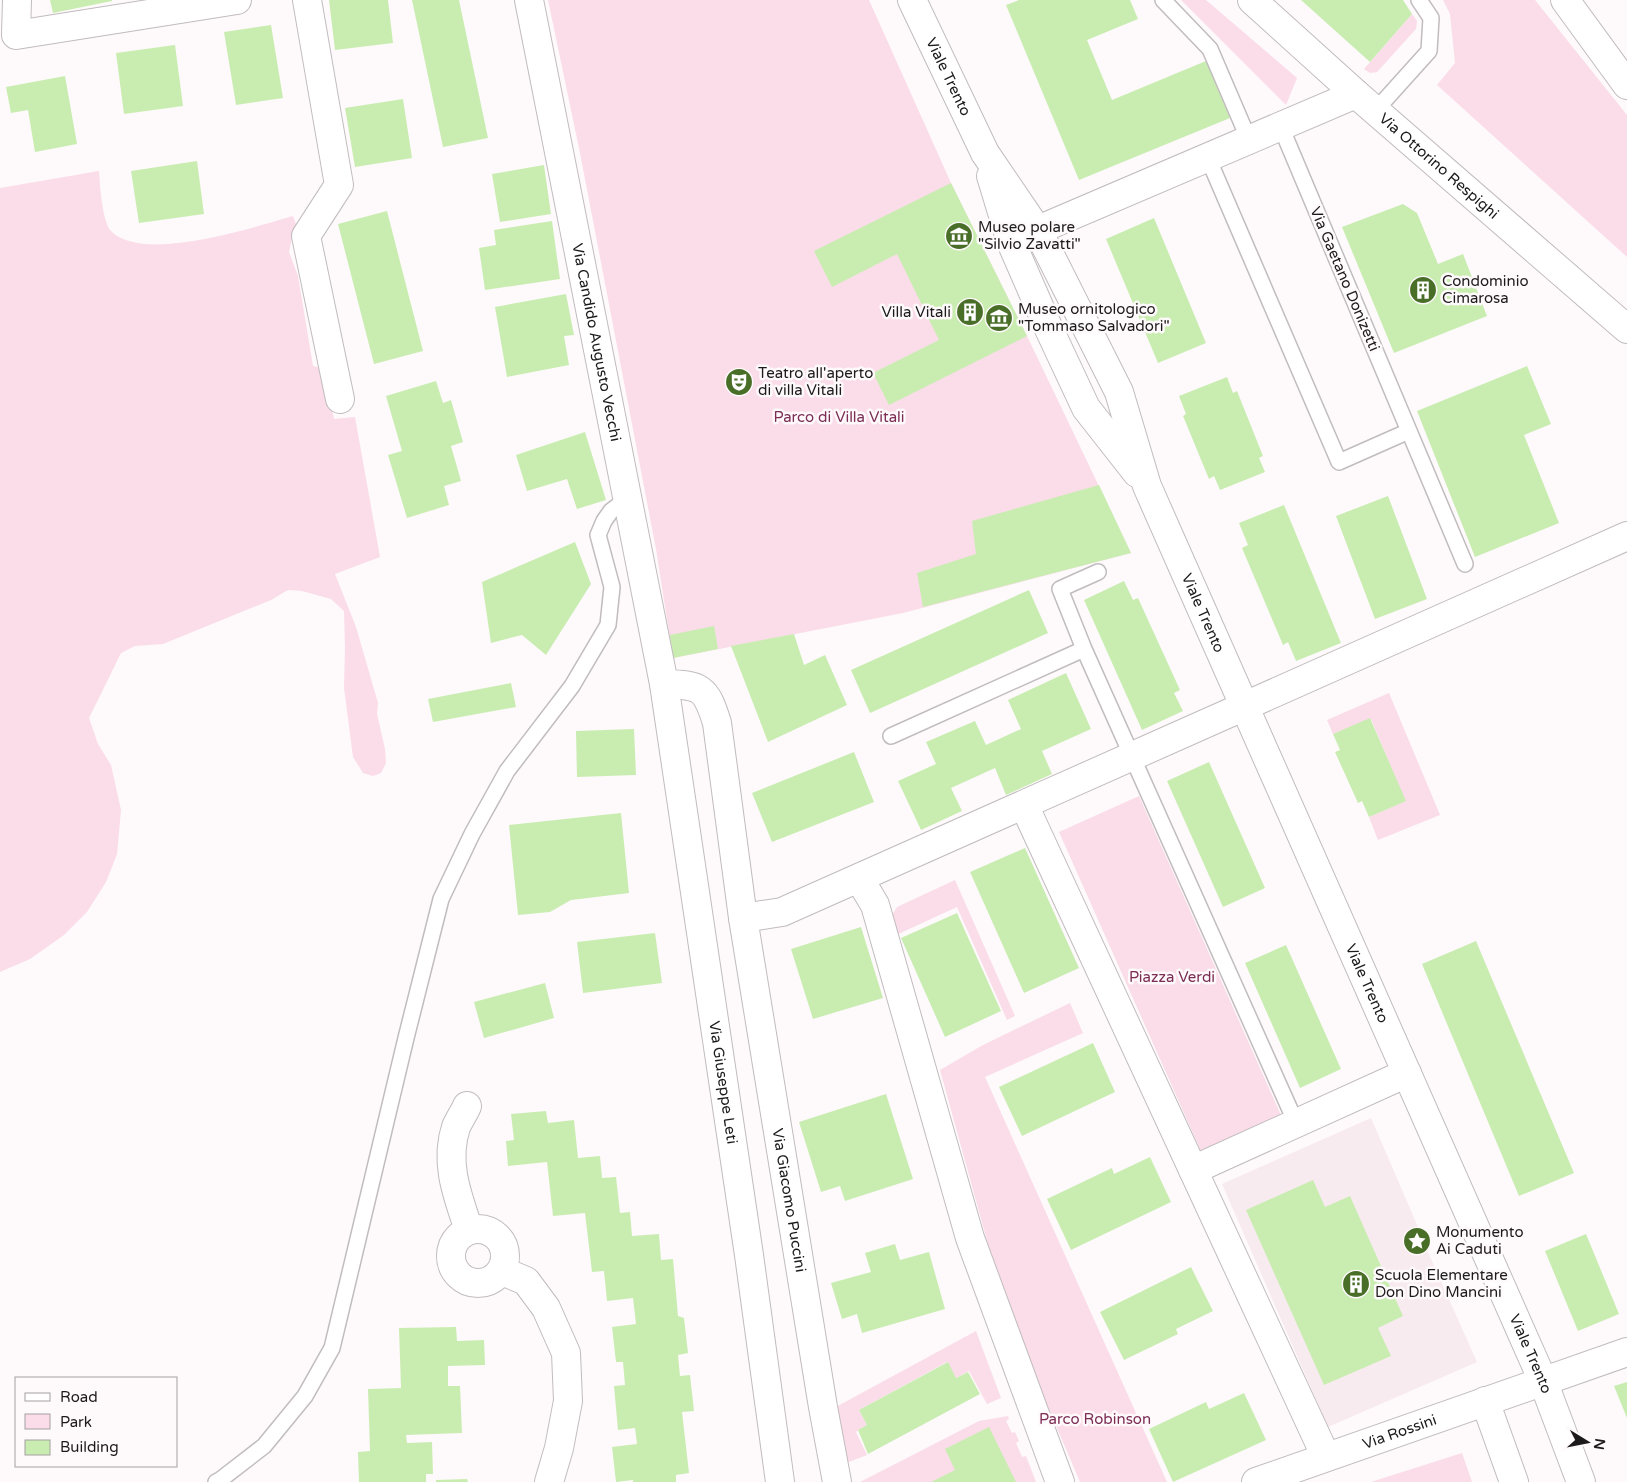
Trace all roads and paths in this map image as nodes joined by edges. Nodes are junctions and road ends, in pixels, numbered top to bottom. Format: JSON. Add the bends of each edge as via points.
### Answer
{"nodes":[{"id":1,"x":17,"y":0,"type":"edge"},
{"id":2,"x":237,"y":0,"type":"edge"},
{"id":3,"x":307,"y":0,"type":"edge"},
{"id":4,"x":529,"y":0,"type":"edge"},
{"id":5,"x":913,"y":0,"type":"edge"},
{"id":6,"x":1164,"y":0,"type":"edge"},
{"id":7,"x":1252,"y":0,"type":"edge"},
{"id":8,"x":1419,"y":0,"type":"edge"},
{"id":9,"x":1565,"y":0,"type":"edge"},
{"id":10,"x":8,"y":35,"type":"edge"},
{"id":11,"x":1627,"y":84,"type":"edge"},
{"id":12,"x":1366,"y":103,"type":"junction"},
{"id":13,"x":1281,"y":126,"type":"junction"},
{"id":14,"x":1249,"y":140,"type":"junction"},
{"id":15,"x":984,"y":153,"type":"junction"},
{"id":16,"x":1208,"y":158,"type":"junction"},
{"id":17,"x":1038,"y":231,"type":"junction"},
{"id":18,"x":1010,"y":242,"type":"junction"},
{"id":19,"x":1627,"y":329,"type":"edge"},
{"id":20,"x":340,"y":399,"type":"dead end"},
{"id":21,"x":1409,"y":431,"type":"junction"},
{"id":22,"x":1148,"y":486,"type":"junction"},
{"id":23,"x":627,"y":499,"type":"junction"},
{"id":24,"x":1627,"y":536,"type":"edge"},
{"id":25,"x":1464,"y":564,"type":"dead end"},
{"id":26,"x":1098,"y":572,"type":"dead end"},
{"id":27,"x":1084,"y":649,"type":"junction"},
{"id":28,"x":664,"y":684,"type":"junction"},
{"id":29,"x":1244,"y":706,"type":"junction"},
{"id":30,"x":891,"y":736,"type":"dead end"},
{"id":31,"x":1132,"y":757,"type":"junction"},
{"id":32,"x":1024,"y":805,"type":"junction"},
{"id":33,"x":859,"y":878,"type":"junction"},
{"id":34,"x":743,"y":918,"type":"junction"},
{"id":35,"x":1407,"y":1073,"type":"junction"},
{"id":36,"x":467,"y":1106,"type":"dead end"},
{"id":37,"x":1296,"y":1123,"type":"junction"},
{"id":38,"x":1193,"y":1170,"type":"junction"},
{"id":39,"x":469,"y":1230,"type":"junction"},
{"id":40,"x":502,"y":1271,"type":"junction"},
{"id":41,"x":1627,"y":1352,"type":"edge"},
{"id":42,"x":1543,"y":1381,"type":"junction"},
{"id":43,"x":1485,"y":1401,"type":"junction"},
{"id":44,"x":1326,"y":1457,"type":"junction"},
{"id":45,"x":216,"y":1482,"type":"edge"},
{"id":46,"x":549,"y":1482,"type":"edge"},
{"id":47,"x":780,"y":1482,"type":"edge"},
{"id":48,"x":837,"y":1482,"type":"edge"},
{"id":49,"x":1060,"y":1482,"type":"edge"},
{"id":50,"x":1256,"y":1482,"type":"edge"},
{"id":51,"x":1514,"y":1482,"type":"edge"},
{"id":52,"x":1581,"y":1482,"type":"edge"}],
"edges":[{"from":1,"to":10,"type":"street"},
{"from":2,"to":10,"type":"street"},
{"from":3,"to":20,"type":"street","via":[[339,185],[306,236]]},
{"from":4,"to":23,"type":"street","name":"Via Candido Augusto Vecchi"},
{"from":5,"to":15,"type":"street","name":"Viale Trento"},
{"from":6,"to":14,"type":"lane","via":[[1210,49]]},
{"from":7,"to":12,"type":"street","name":"Via Ottorino Respighi"},
{"from":8,"to":12,"type":"lane","via":[[1431,18],[1429,51]]},
{"from":9,"to":11,"type":"street"},
{"from":12,"to":13,"type":"street"},
{"from":12,"to":19,"type":"street","name":"Via Ottorino Respighi"},
{"from":13,"to":14,"type":"street"},
{"from":13,"to":21,"type":"lane","name":"Via Gaetano Donizetti"},
{"from":14,"to":16,"type":"street"},
{"from":15,"to":17,"type":"street","name":"Viale Trento"},
{"from":15,"to":18,"type":"street","name":"Viale Trento"},
{"from":16,"to":17,"type":"street"},
{"from":16,"to":21,"type":"lane","via":[[1339,462]]},
{"from":17,"to":18,"type":"street"},
{"from":17,"to":22,"type":"street","name":"Viale Trento","via":[[1119,392]]},
{"from":18,"to":22,"type":"street","name":"Viale Trento","via":[[1086,408]]},
{"from":21,"to":25,"type":"lane","name":"Via Gaetano Donizetti"},
{"from":22,"to":29,"type":"street","name":"Viale Trento"},
{"from":23,"to":28,"type":"street","name":"Via Candido Augusto Vecchi"},
{"from":23,"to":45,"type":"lane","via":[[612,511],[598,535],[612,587],[608,625],[572,686],[507,771],[441,899],[332,1348],[305,1396],[264,1446]]},
{"from":24,"to":29,"type":"street"},
{"from":26,"to":27,"type":"lane","via":[[1060,589]]},
{"from":27,"to":30,"type":"lane"},
{"from":27,"to":31,"type":"lane"},
{"from":28,"to":34,"type":"street","name":"Via Giacomo Puccini","via":[[689,685],[701,690],[711,703],[717,723]]},
{"from":28,"to":47,"type":"street","name":"Via Giuseppe Leti"},
{"from":29,"to":31,"type":"street"},
{"from":29,"to":35,"type":"street","name":"Viale Trento"},
{"from":31,"to":32,"type":"street"},
{"from":31,"to":37,"type":"lane"},
{"from":32,"to":33,"type":"street"},
{"from":32,"to":38,"type":"street"},
{"from":33,"to":34,"type":"street","via":[[782,912]]},
{"from":33,"to":49,"type":"street","via":[[875,905],[970,1238]]},
{"from":34,"to":48,"type":"street","name":"Via Giacomo Puccini"},
{"from":35,"to":37,"type":"street"},
{"from":35,"to":42,"type":"street","name":"Viale Trento"},
{"from":36,"to":39,"type":"street","via":[[456,1127],[451,1160],[456,1192]]},
{"from":37,"to":38,"type":"street"},
{"from":38,"to":44,"type":"street"},
{"from":39,"to":40,"type":"street","via":[[485,1229],[498,1238],[505,1253]]},
{"from":39,"to":40,"type":"street","via":[[455,1241],[452,1249],[450,1257],[456,1274],[463,1280],[480,1284],[496,1278]]},
{"from":40,"to":46,"type":"street","via":[[526,1281],[546,1308],[566,1353],[568,1401],[560,1448]]},
{"from":41,"to":42,"type":"street","name":"Via Rossini"},
{"from":42,"to":43,"type":"street","name":"Via Rossini"},
{"from":42,"to":52,"type":"street","name":"Viale Trento"},
{"from":43,"to":44,"type":"street","name":"Via Rossini"},
{"from":43,"to":51,"type":"street"},
{"from":44,"to":50,"type":"street","name":"Via Rossini"}]}
